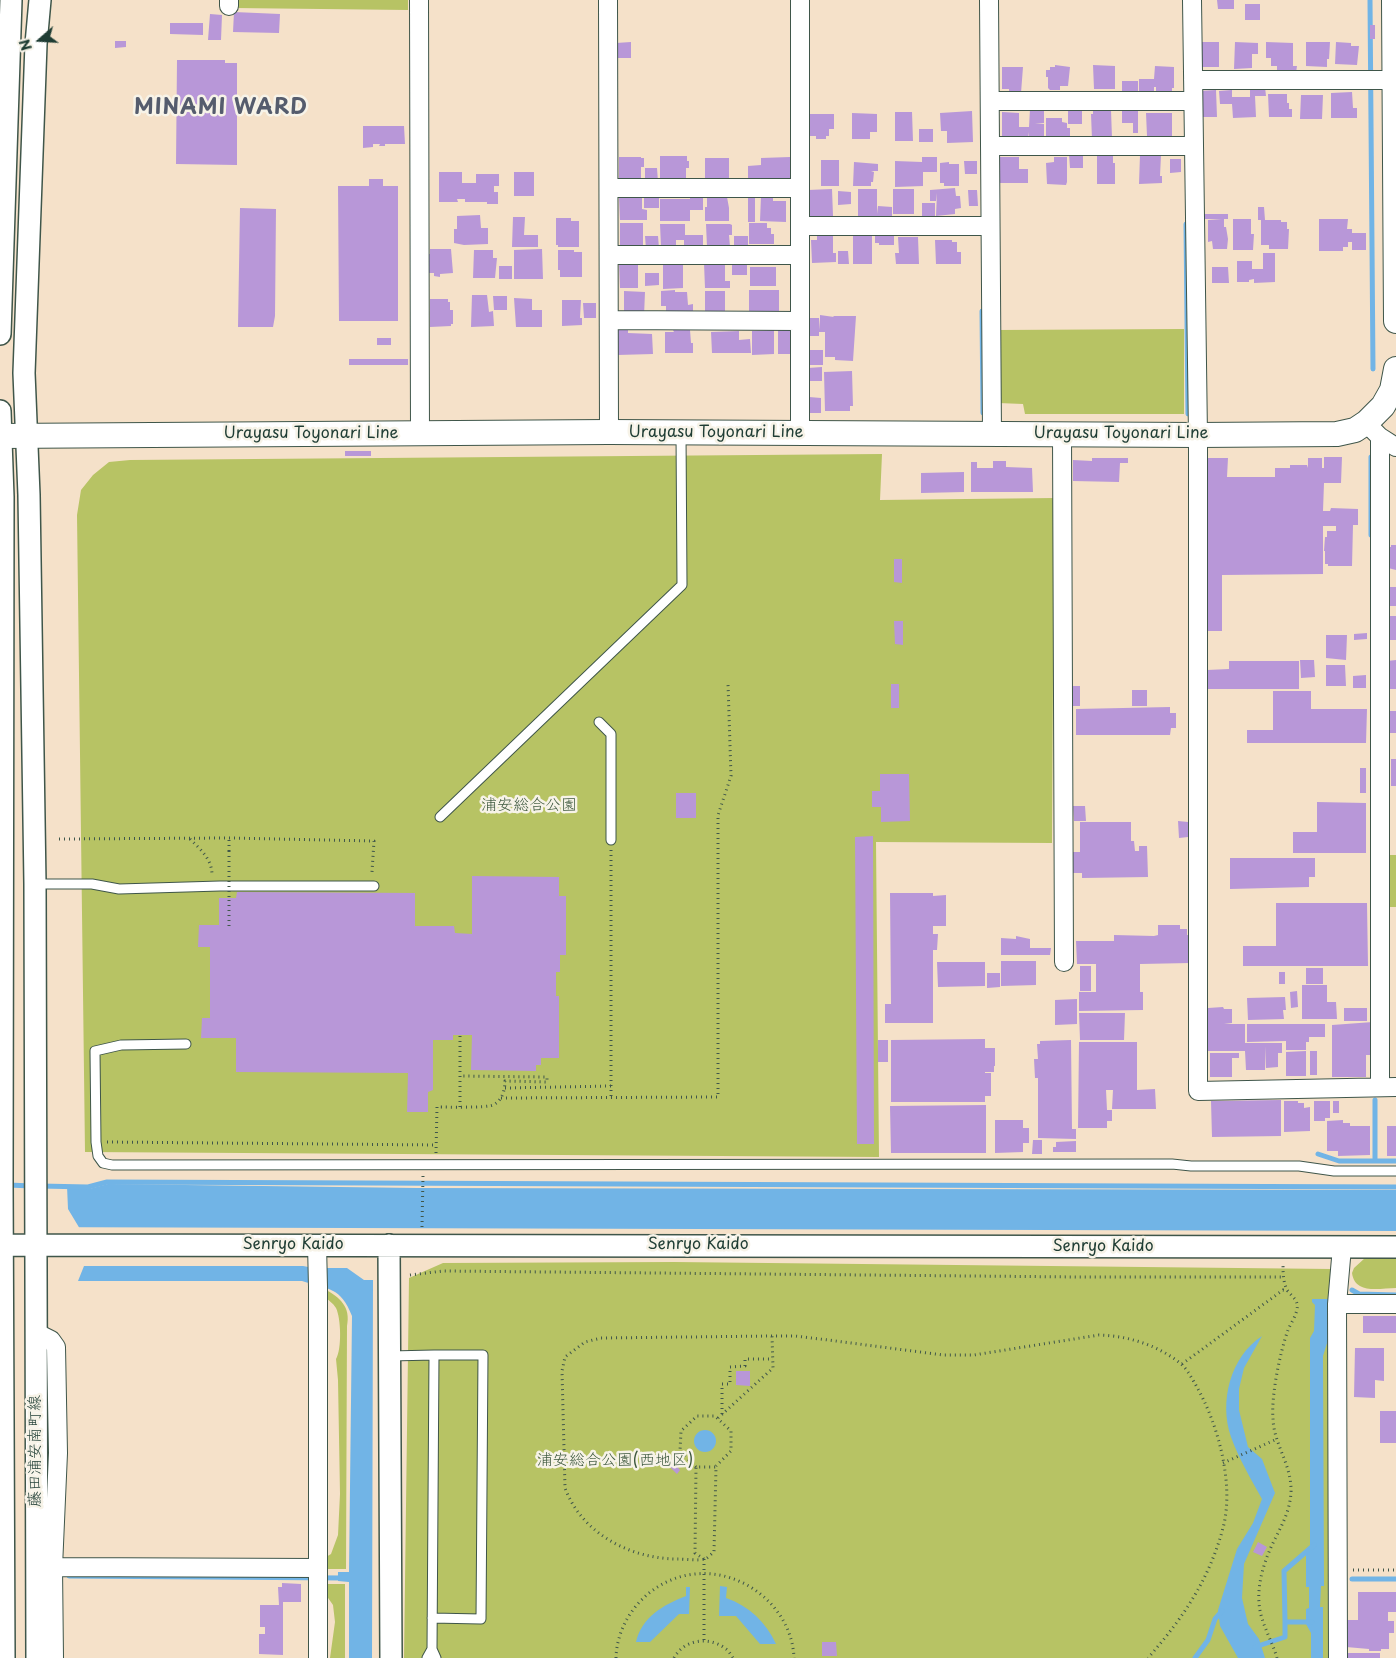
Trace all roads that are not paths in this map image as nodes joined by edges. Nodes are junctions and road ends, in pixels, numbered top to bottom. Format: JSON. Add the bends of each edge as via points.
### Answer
{"nodes":[{"id":1,"x":11,"y":0,"type":"edge"},
{"id":2,"x":40,"y":0,"type":"edge"},
{"id":3,"x":419,"y":0,"type":"edge"},
{"id":4,"x":608,"y":0,"type":"edge"},
{"id":5,"x":800,"y":0,"type":"edge"},
{"id":6,"x":989,"y":0,"type":"edge"},
{"id":7,"x":1192,"y":0,"type":"edge"},
{"id":8,"x":1394,"y":0,"type":"edge"},
{"id":9,"x":1193,"y":80,"type":"junction"},
{"id":10,"x":1379,"y":80,"type":"junction"},
{"id":11,"x":990,"y":101,"type":"junction"},
{"id":12,"x":1193,"y":101,"type":"junction"},
{"id":13,"x":990,"y":146,"type":"junction"},
{"id":14,"x":1194,"y":146,"type":"junction"},
{"id":15,"x":608,"y":188,"type":"junction"},
{"id":16,"x":800,"y":188,"type":"junction"},
{"id":17,"x":800,"y":226,"type":"junction"},
{"id":18,"x":990,"y":226,"type":"junction"},
{"id":19,"x":800,"y":254,"type":"junction"},
{"id":20,"x":609,"y":255,"type":"junction"},
{"id":21,"x":0,"y":305,"type":"edge"},
{"id":22,"x":609,"y":320,"type":"junction"},
{"id":23,"x":800,"y":321,"type":"junction"},
{"id":24,"x":1396,"y":321,"type":"edge"},
{"id":25,"x":0,"y":334,"type":"edge"},
{"id":26,"x":1396,"y":369,"type":"edge"},
{"id":27,"x":0,"y":411,"type":"edge"},
{"id":28,"x":1373,"y":430,"type":"junction"},
{"id":29,"x":609,"y":432,"type":"junction"},
{"id":30,"x":420,"y":433,"type":"junction"},
{"id":31,"x":680,"y":433,"type":"junction"},
{"id":32,"x":992,"y":433,"type":"junction"},
{"id":33,"x":1062,"y":433,"type":"junction"},
{"id":34,"x":800,"y":434,"type":"junction"},
{"id":35,"x":1198,"y":435,"type":"junction"},
{"id":36,"x":0,"y":436,"type":"edge"},
{"id":37,"x":27,"y":436,"type":"junction"},
{"id":38,"x":1396,"y":446,"type":"edge"},
{"id":39,"x":1,"y":695,"type":"edge"},
{"id":40,"x":599,"y":722,"type":"dead end"},
{"id":41,"x":440,"y":817,"type":"dead end"},
{"id":42,"x":611,"y":840,"type":"road end"},
{"id":43,"x":34,"y":884,"type":"junction"},
{"id":44,"x":374,"y":886,"type":"dead end"},
{"id":45,"x":1064,"y":962,"type":"dead end"},
{"id":46,"x":186,"y":1044,"type":"dead end"},
{"id":47,"x":1388,"y":1087,"type":"edge"},
{"id":48,"x":1,"y":1153,"type":"edge"},
{"id":49,"x":1396,"y":1171,"type":"edge"},
{"id":50,"x":36,"y":1237,"type":"junction"},
{"id":51,"x":2,"y":1240,"type":"edge"},
{"id":52,"x":317,"y":1244,"type":"junction"},
{"id":53,"x":390,"y":1245,"type":"junction"},
{"id":54,"x":1342,"y":1247,"type":"junction"},
{"id":55,"x":1396,"y":1247,"type":"edge"},
{"id":56,"x":1337,"y":1304,"type":"junction"},
{"id":57,"x":1396,"y":1304,"type":"edge"},
{"id":58,"x":35,"y":1332,"type":"junction"},
{"id":59,"x":434,"y":1355,"type":"junction"},
{"id":60,"x":390,"y":1356,"type":"junction"},
{"id":61,"x":1,"y":1512,"type":"edge"},
{"id":62,"x":53,"y":1567,"type":"junction"},
{"id":63,"x":318,"y":1575,"type":"junction"},
{"id":64,"x":432,"y":1618,"type":"junction"},
{"id":65,"x":432,"y":1649,"type":"junction"},
{"id":66,"x":4,"y":1658,"type":"edge"},
{"id":67,"x":37,"y":1658,"type":"edge"},
{"id":68,"x":54,"y":1658,"type":"edge"},
{"id":69,"x":318,"y":1658,"type":"edge"},
{"id":70,"x":391,"y":1658,"type":"edge"},
{"id":71,"x":427,"y":1658,"type":"edge"},
{"id":72,"x":436,"y":1658,"type":"edge"},
{"id":73,"x":1338,"y":1658,"type":"edge"}],
"edges":[{"from":1,"to":21,"type":"street"},
{"from":2,"to":37,"type":"street","name":"藤田浦安南町線","via":[[24,373]]},
{"from":3,"to":30,"type":"street"},
{"from":4,"to":15,"type":"street"},
{"from":5,"to":16,"type":"street"},
{"from":6,"to":11,"type":"street"},
{"from":7,"to":9,"type":"street"},
{"from":8,"to":10,"type":"main road"},
{"from":9,"to":10,"type":"street"},
{"from":9,"to":12,"type":"street"},
{"from":10,"to":24,"type":"main road"},
{"from":11,"to":12,"type":"street"},
{"from":11,"to":13,"type":"street"},
{"from":12,"to":14,"type":"street"},
{"from":13,"to":14,"type":"street"},
{"from":13,"to":18,"type":"street"},
{"from":14,"to":35,"type":"street"},
{"from":15,"to":16,"type":"street"},
{"from":15,"to":20,"type":"street"},
{"from":16,"to":17,"type":"street"},
{"from":17,"to":18,"type":"street"},
{"from":17,"to":19,"type":"street"},
{"from":18,"to":32,"type":"street"},
{"from":19,"to":20,"type":"street"},
{"from":19,"to":23,"type":"street"},
{"from":20,"to":22,"type":"street"},
{"from":21,"to":25,"type":"street"},
{"from":22,"to":23,"type":"street"},
{"from":22,"to":29,"type":"street"},
{"from":23,"to":34,"type":"street"},
{"from":26,"to":28,"type":"main road","name":"Urayasu Toyonari Line","via":[[1392,390]]},
{"from":27,"to":36,"type":"street","name":"藤田浦安南町線"},
{"from":28,"to":35,"type":"main road","name":"Urayasu Toyonari Line","via":[[1337,434]]},
{"from":28,"to":38,"type":"street"},
{"from":28,"to":47,"type":"street"},
{"from":29,"to":30,"type":"main road","name":"Urayasu Toyonari Line"},
{"from":29,"to":31,"type":"main road","name":"Urayasu Toyonari Line"},
{"from":30,"to":37,"type":"main road","name":"Urayasu Toyonari Line"},
{"from":31,"to":34,"type":"main road","name":"Urayasu Toyonari Line"},
{"from":31,"to":41,"type":"lane","via":[[682,586]]},
{"from":32,"to":33,"type":"main road","name":"Urayasu Toyonari Line"},
{"from":32,"to":34,"type":"main road","name":"Urayasu Toyonari Line"},
{"from":33,"to":35,"type":"main road","name":"Urayasu Toyonari Line"},
{"from":33,"to":45,"type":"street"},
{"from":35,"to":47,"type":"street","via":[[1198,1090]]},
{"from":36,"to":37,"type":"main road","name":"Urayasu Toyonari Line"},
{"from":36,"to":39,"type":"street","name":"藤田浦安南町線","via":[[4,497]]},
{"from":37,"to":43,"type":"street","name":"藤田浦安南町線"},
{"from":39,"to":48,"type":"street","name":"藤田浦安南町線"},
{"from":40,"to":42,"type":"lane","via":[[611,734]]},
{"from":43,"to":44,"type":"lane","via":[[92,884],[119,889]]},
{"from":43,"to":50,"type":"street","name":"藤田浦安南町線"},
{"from":46,"to":49,"type":"lane","via":[[121,1045],[95,1051],[96,1142],[100,1160],[107,1165],[1172,1164]]},
{"from":48,"to":51,"type":"street","name":"藤田浦安南町線"},
{"from":50,"to":51,"type":"street","name":"Senryo Kaido"},
{"from":50,"to":52,"type":"street","name":"Senryo Kaido"},
{"from":50,"to":58,"type":"street","name":"藤田浦安南町線"},
{"from":51,"to":61,"type":"street","name":"藤田浦安南町線"},
{"from":52,"to":53,"type":"street","name":"Senryo Kaido"},
{"from":52,"to":63,"type":"street"},
{"from":53,"to":54,"type":"street","name":"Senryo Kaido"},
{"from":53,"to":60,"type":"street"},
{"from":54,"to":55,"type":"street","name":"Senryo Kaido"},
{"from":54,"to":56,"type":"street"},
{"from":56,"to":57,"type":"street"},
{"from":56,"to":73,"type":"street"},
{"from":58,"to":62,"type":"street","via":[[51,1340],[56,1347],[58,1453]]},
{"from":58,"to":67,"type":"street","name":"藤田浦安南町線"},
{"from":59,"to":60,"type":"lane"},
{"from":59,"to":64,"type":"lane"},
{"from":59,"to":64,"type":"lane","via":[[483,1355],[483,1384],[481,1618]]},
{"from":60,"to":70,"type":"street"},
{"from":61,"to":66,"type":"street","name":"藤田浦安南町線"},
{"from":62,"to":63,"type":"street"},
{"from":62,"to":68,"type":"street"},
{"from":63,"to":69,"type":"street"},
{"from":64,"to":65,"type":"lane"},
{"from":65,"to":71,"type":"lane"},
{"from":65,"to":72,"type":"lane"}]}
